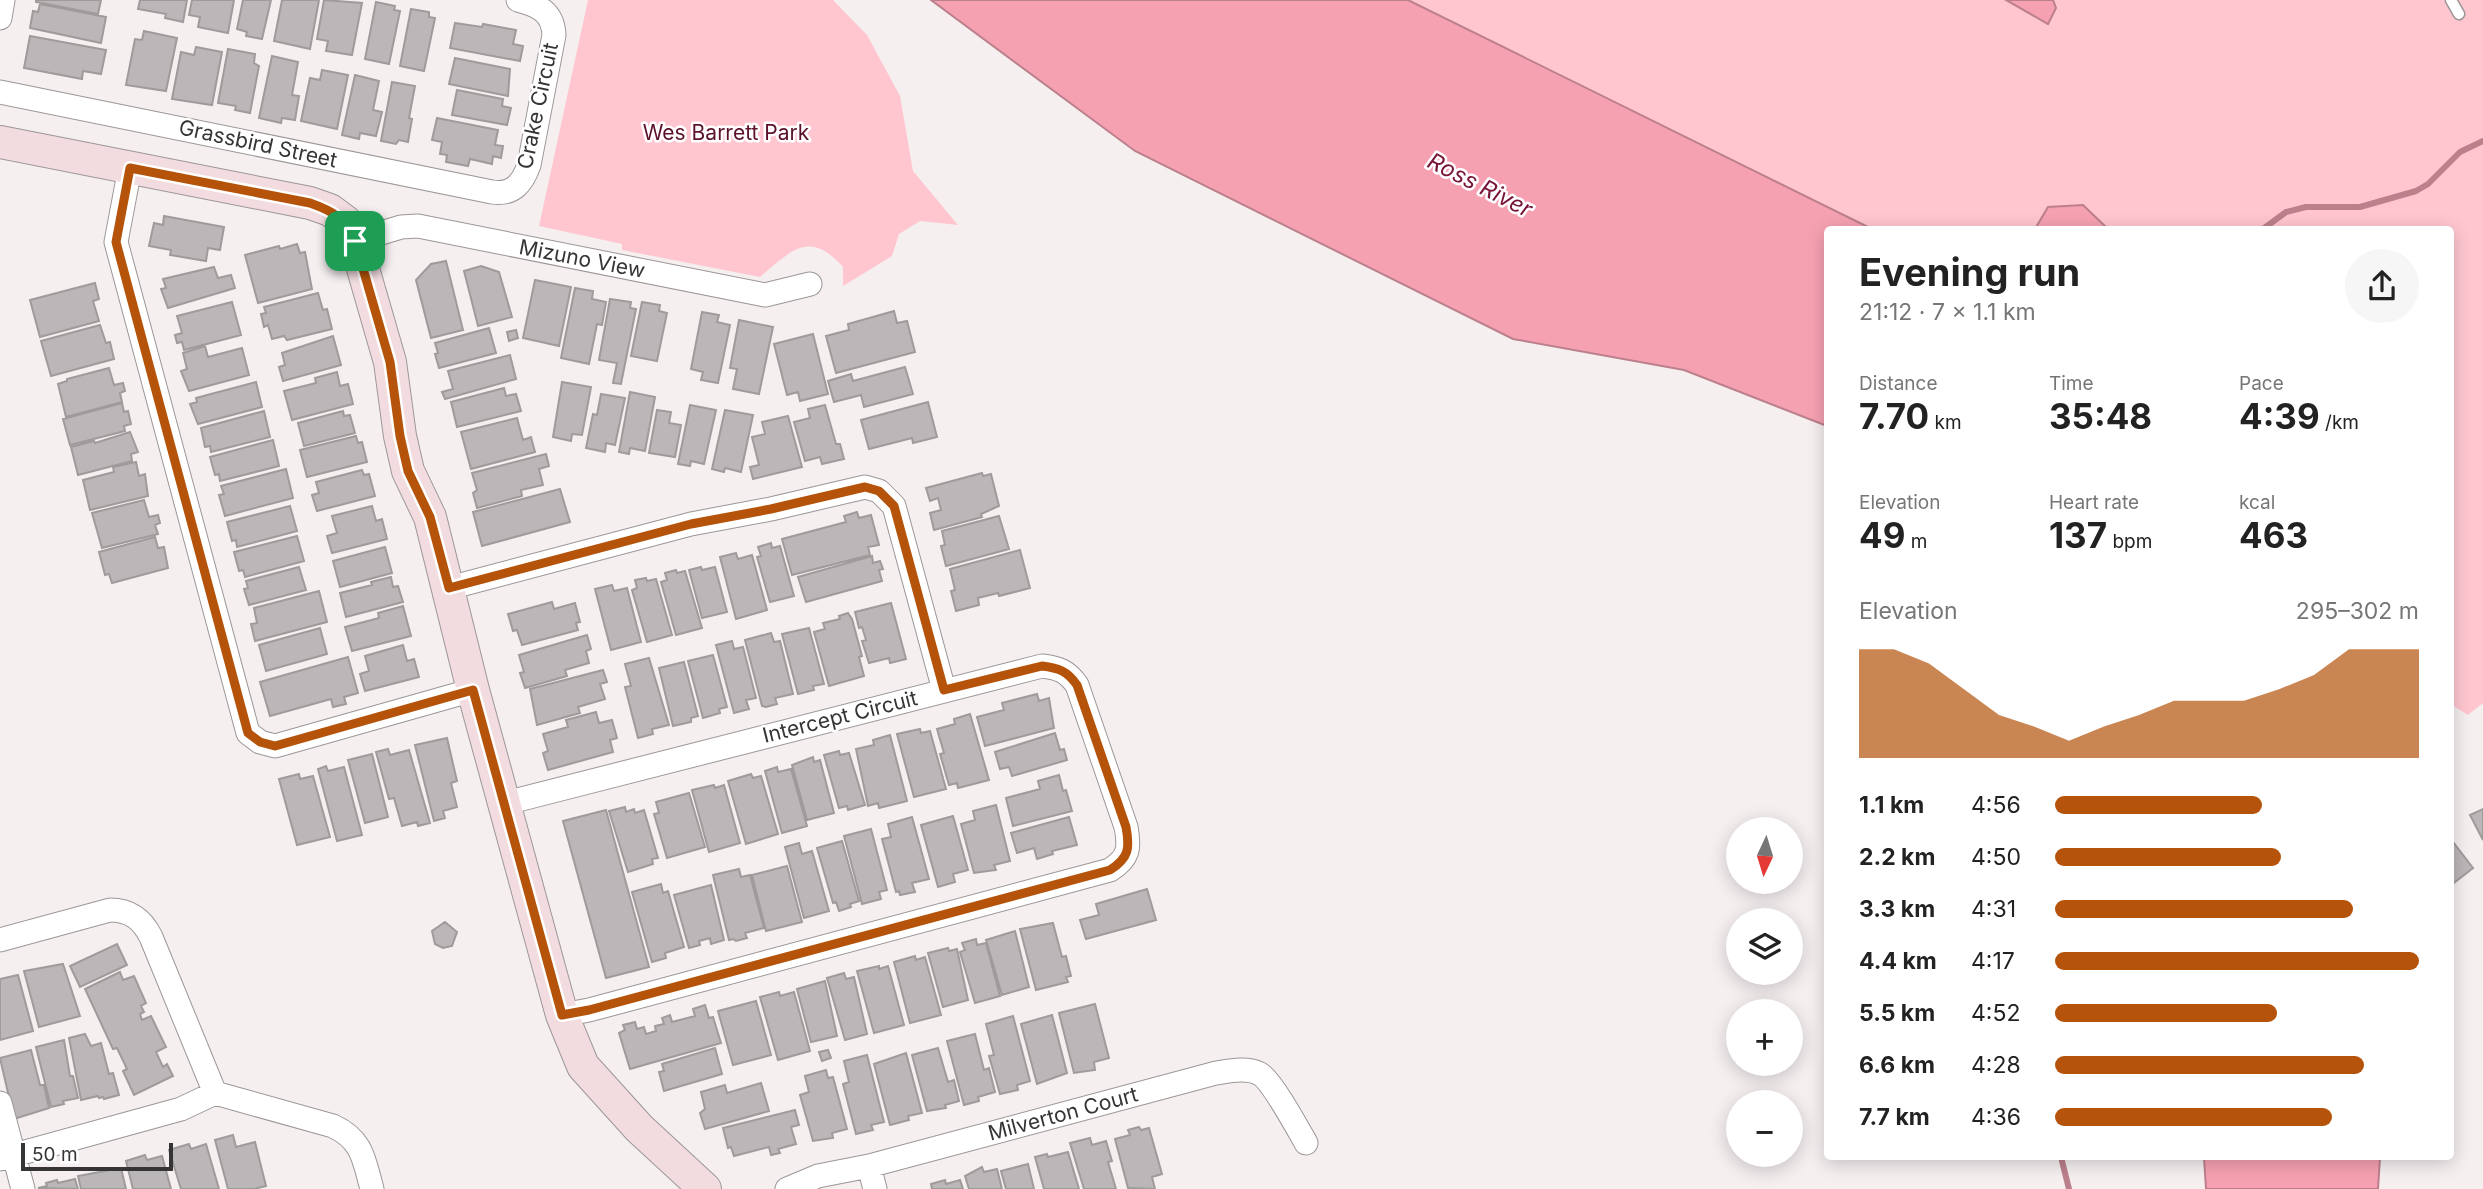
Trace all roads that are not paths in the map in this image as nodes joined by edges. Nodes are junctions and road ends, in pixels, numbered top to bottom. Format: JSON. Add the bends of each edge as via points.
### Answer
{"nodes":[{"id":1,"x":4,"y":0,"type":"edge"},
{"id":2,"x":517,"y":0,"type":"edge"},
{"id":3,"x":2451,"y":0,"type":"edge"},
{"id":4,"x":2459,"y":13,"type":"dead end"},
{"id":5,"x":0,"y":18,"type":"edge"},
{"id":6,"x":0,"y":92,"type":"edge"},
{"id":7,"x":0,"y":142,"type":"edge"},
{"id":8,"x":130,"y":168,"type":"junction"},
{"id":9,"x":515,"y":189,"type":"joint"},
{"id":10,"x":355,"y":241,"type":"junction"},
{"id":11,"x":810,"y":284,"type":"dead end"},
{"id":12,"x":449,"y":588,"type":"junction"},
{"id":13,"x":473,"y":690,"type":"junction"},
{"id":14,"x":944,"y":690,"type":"junction"},
{"id":15,"x":506,"y":803,"type":"junction"},
{"id":16,"x":0,"y":940,"type":"edge"},
{"id":17,"x":562,"y":1015,"type":"junction"},
{"id":18,"x":215,"y":1093,"type":"junction"},
{"id":19,"x":0,"y":1102,"type":"edge"},
{"id":20,"x":1306,"y":1143,"type":"dead end"},
{"id":21,"x":7,"y":1157,"type":"edge"},
{"id":22,"x":869,"y":1166,"type":"junction"},
{"id":23,"x":23,"y":1189,"type":"edge"},
{"id":24,"x":372,"y":1189,"type":"edge"},
{"id":25,"x":705,"y":1189,"type":"edge"},
{"id":26,"x":786,"y":1189,"type":"edge"},
{"id":27,"x":875,"y":1189,"type":"edge"}],
"edges":[{"from":1,"to":5,"type":"street"},
{"from":2,"to":9,"type":"street","name":"Crake Circuit","via":[[543,9],[554,35],[525,177]]},
{"from":3,"to":4,"type":"lane"},
{"from":6,"to":9,"type":"street","name":"Grassbird Street","via":[[492,192]]},
{"from":7,"to":8,"type":"street"},
{"from":8,"to":10,"type":"street","via":[[310,203],[346,222]]},
{"from":8,"to":13,"type":"street","via":[[116,242],[248,733],[275,746]]},
{"from":10,"to":11,"type":"street","name":"Mizuno View","via":[[418,226],[765,295]]},
{"from":10,"to":12,"type":"street","via":[[390,362],[408,471],[430,517]]},
{"from":12,"to":13,"type":"street"},
{"from":12,"to":14,"type":"street","via":[[691,524],[865,487],[879,491],[894,506]]},
{"from":13,"to":15,"type":"street"},
{"from":14,"to":15,"type":"street","name":"Intercept Circuit"},
{"from":14,"to":17,"type":"street","name":"Intercept Circuit","via":[[1042,666],[1058,667],[1069,675],[1077,685],[1126,827],[1129,842],[1121,863],[1110,870]]},
{"from":15,"to":17,"type":"street"},
{"from":16,"to":18,"type":"street","via":[[97,912],[121,910],[138,918],[151,937]]},
{"from":17,"to":25,"type":"street","via":[[583,1066],[639,1128]]},
{"from":18,"to":21,"type":"street","via":[[181,1109]]},
{"from":18,"to":24,"type":"street","via":[[347,1132],[357,1143]]},
{"from":19,"to":21,"type":"street"},
{"from":20,"to":22,"type":"street","name":"Milverton Court","via":[[1261,1074],[1233,1070]]},
{"from":21,"to":23,"type":"street"},
{"from":22,"to":26,"type":"street","name":"Milverton Court","via":[[818,1176]]},
{"from":22,"to":27,"type":"street"}]}
